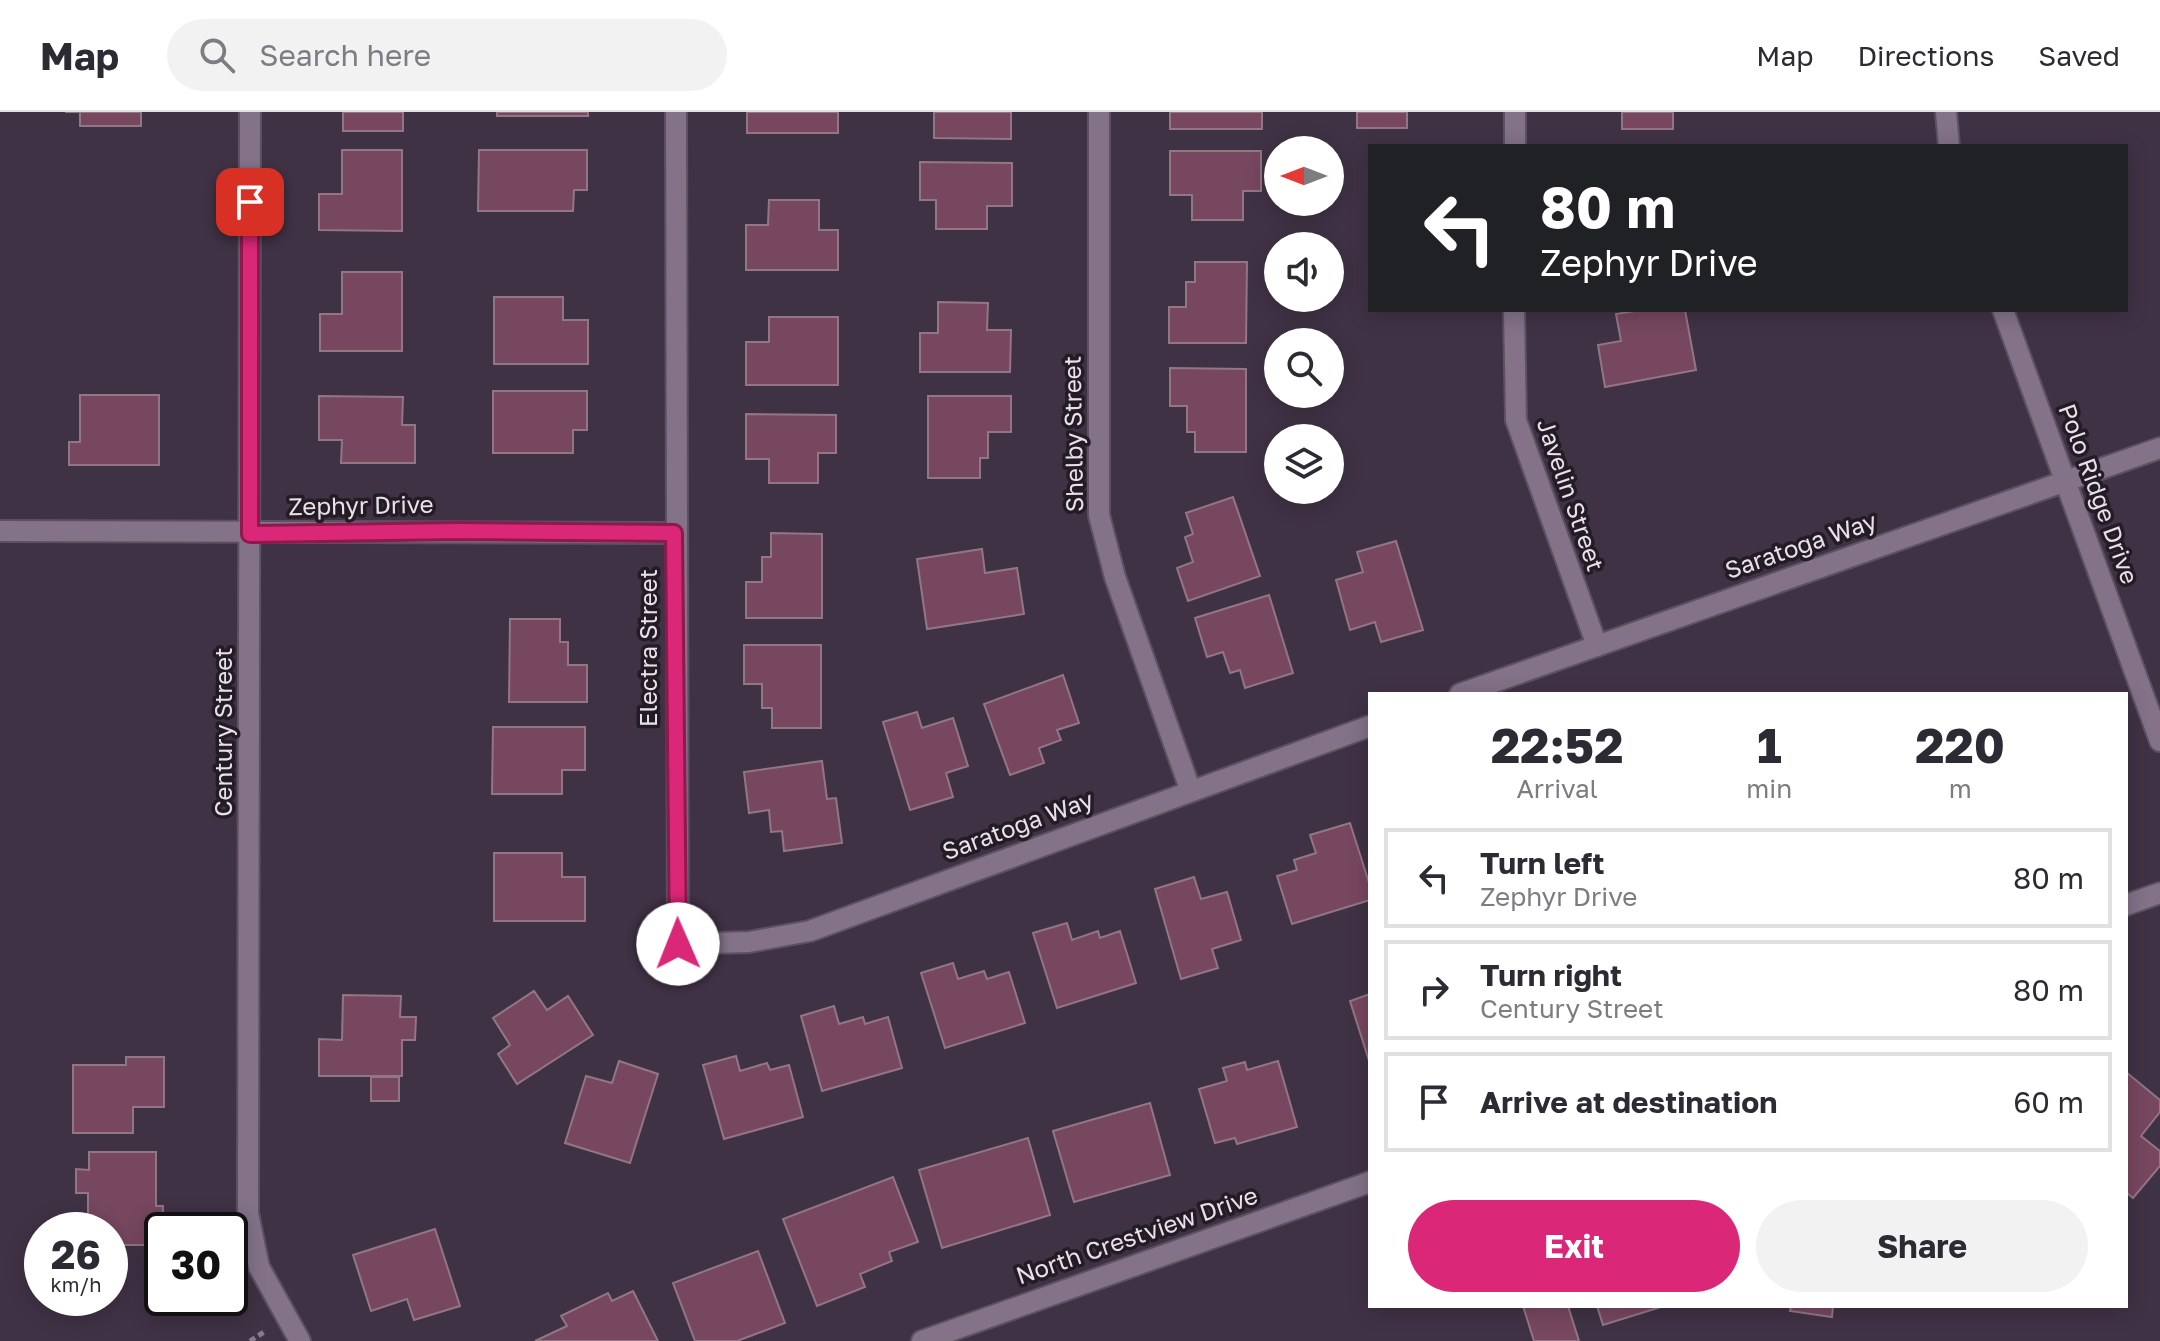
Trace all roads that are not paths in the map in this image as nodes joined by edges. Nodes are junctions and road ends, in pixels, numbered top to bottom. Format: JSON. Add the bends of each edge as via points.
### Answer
{"nodes":[{"id":1,"x":250,"y":112,"type":"edge"},
{"id":2,"x":676,"y":112,"type":"edge"},
{"id":3,"x":1099,"y":112,"type":"edge"},
{"id":4,"x":1515,"y":112,"type":"edge"},
{"id":5,"x":1946,"y":112,"type":"edge"},
{"id":6,"x":1515,"y":144,"type":"edge"},
{"id":7,"x":1949,"y":144,"type":"edge"},
{"id":8,"x":1514,"y":312,"type":"edge"},
{"id":9,"x":2004,"y":312,"type":"edge"},
{"id":10,"x":2160,"y":448,"type":"edge"},
{"id":11,"x":2065,"y":481,"type":"junction"},
{"id":12,"x":0,"y":531,"type":"edge"},
{"id":13,"x":674,"y":533,"type":"junction"},
{"id":14,"x":250,"y":534,"type":"junction"},
{"id":15,"x":1597,"y":646,"type":"junction"},
{"id":16,"x":1466,"y":692,"type":"edge"},
{"id":17,"x":1368,"y":727,"type":"edge"},
{"id":18,"x":2160,"y":741,"type":"edge"},
{"id":19,"x":1190,"y":789,"type":"junction"},
{"id":20,"x":2160,"y":893,"type":"edge"},
{"id":21,"x":2128,"y":904,"type":"edge"},
{"id":22,"x":674,"y":953,"type":"joint"},
{"id":23,"x":1368,"y":1183,"type":"edge"},
{"id":24,"x":300,"y":1341,"type":"edge"},
{"id":25,"x":922,"y":1341,"type":"edge"}],
"edges":[{"from":1,"to":14,"type":"street","name":"Century Street"},
{"from":2,"to":13,"type":"street","name":"Electra Street"},
{"from":3,"to":19,"type":"street","name":"Shelby Street","via":[[1099,515],[1115,577]]},
{"from":4,"to":6,"type":"street"},
{"from":5,"to":7,"type":"street"},
{"from":8,"to":15,"type":"street","name":"Javelin Street","via":[[1516,420]]},
{"from":9,"to":11,"type":"street","name":"Polo Ridge Drive"},
{"from":10,"to":11,"type":"street","name":"Saratoga Way"},
{"from":11,"to":15,"type":"street","name":"Saratoga Way"},
{"from":11,"to":18,"type":"street","name":"Polo Ridge Drive"},
{"from":12,"to":14,"type":"street","name":"Zephyr Drive"},
{"from":13,"to":14,"type":"street","name":"Zephyr Drive"},
{"from":13,"to":22,"type":"street","name":"Electra Street"},
{"from":14,"to":24,"type":"street","name":"Century Street","via":[[248,1213],[259,1267]]},
{"from":15,"to":16,"type":"street","name":"Saratoga Way"},
{"from":17,"to":19,"type":"street","name":"Saratoga Way"},
{"from":19,"to":22,"type":"street","name":"Saratoga Way","via":[[810,931]]},
{"from":20,"to":21,"type":"street"},
{"from":23,"to":25,"type":"street","name":"North Crestview Drive"}]}
